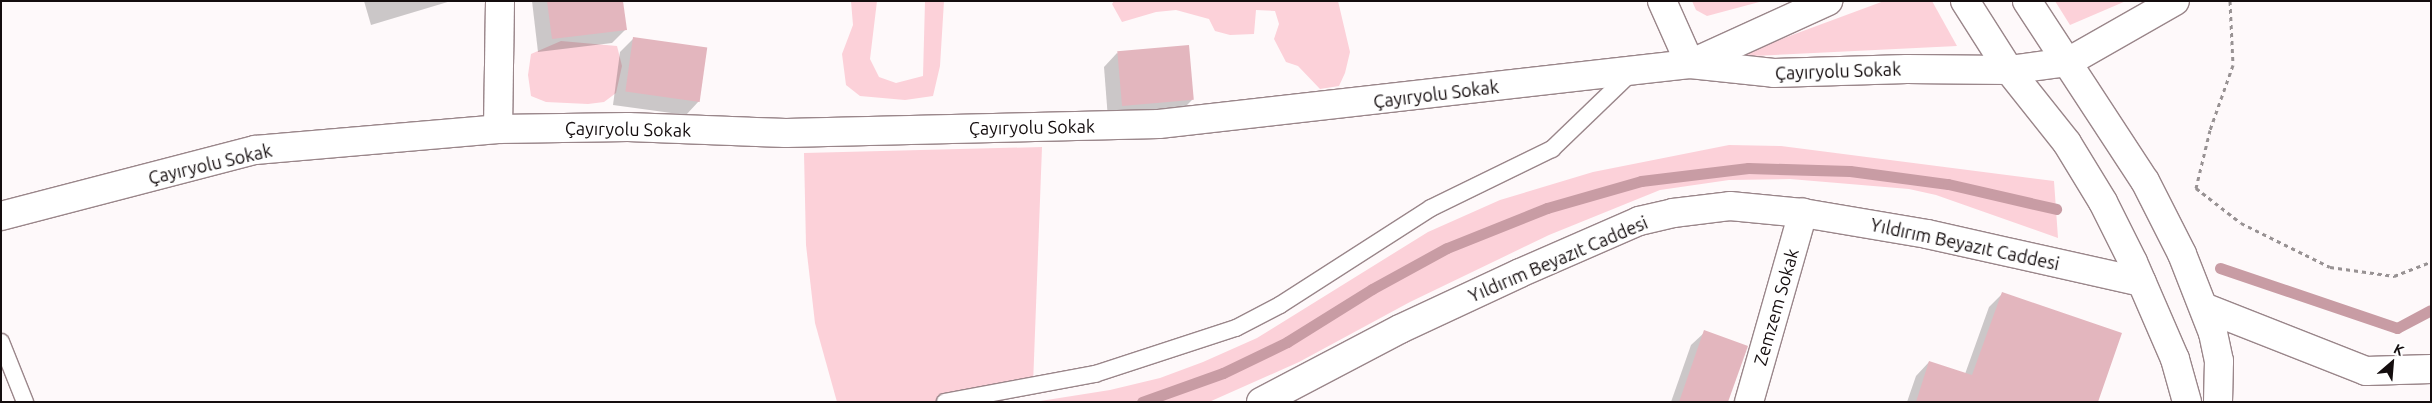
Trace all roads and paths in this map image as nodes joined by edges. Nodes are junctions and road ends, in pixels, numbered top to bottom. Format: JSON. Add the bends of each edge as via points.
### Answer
{"nodes":[{"id":1,"x":500,"y":1,"type":"edge"},
{"id":2,"x":1662,"y":1,"type":"edge"},
{"id":3,"x":1828,"y":1,"type":"edge"},
{"id":4,"x":1965,"y":1,"type":"edge"},
{"id":5,"x":2027,"y":1,"type":"edge"},
{"id":6,"x":2175,"y":1,"type":"edge"},
{"id":7,"x":2230,"y":1,"type":"edge"},
{"id":8,"x":2068,"y":62,"type":"junction"},
{"id":9,"x":1690,"y":64,"type":"junction"},
{"id":10,"x":2009,"y":70,"type":"junction"},
{"id":11,"x":1633,"y":71,"type":"junction"},
{"id":12,"x":498,"y":129,"type":"junction"},
{"id":13,"x":1803,"y":213,"type":"junction"},
{"id":14,"x":1,"y":216,"type":"edge"},
{"id":15,"x":2431,"y":262,"type":"edge"},
{"id":16,"x":2138,"y":272,"type":"junction"},
{"id":17,"x":2206,"y":308,"type":"junction"},
{"id":18,"x":1,"y":342,"type":"edge"},
{"id":19,"x":2431,"y":369,"type":"edge"},
{"id":20,"x":25,"y":402,"type":"edge"},
{"id":21,"x":944,"y":402,"type":"edge"},
{"id":22,"x":1260,"y":402,"type":"edge"},
{"id":23,"x":1749,"y":402,"type":"edge"},
{"id":24,"x":2187,"y":402,"type":"edge"},
{"id":25,"x":2218,"y":402,"type":"edge"}],
"edges":[{"from":1,"to":12,"type":"street"},
{"from":2,"to":9,"type":"street"},
{"from":3,"to":9,"type":"street"},
{"from":4,"to":10,"type":"street"},
{"from":5,"to":8,"type":"street"},
{"from":6,"to":8,"type":"street"},
{"from":7,"to":15,"type":"path","via":[[2233,65],[2210,130],[2196,188],[2241,223],[2330,267],[2394,276]]},
{"from":8,"to":10,"type":"street","name":"Çayıryolu Sokak"},
{"from":8,"to":17,"type":"street","via":[[2145,181]]},
{"from":9,"to":10,"type":"street","name":"Çayıryolu Sokak","via":[[1774,73]]},
{"from":9,"to":11,"type":"street","name":"Çayıryolu Sokak"},
{"from":10,"to":16,"type":"street","via":[[2067,143]]},
{"from":11,"to":12,"type":"street","name":"Çayıryolu Sokak","via":[[1159,124],[786,133],[628,127]]},
{"from":11,"to":21,"type":"lane","via":[[1552,149],[1431,208],[1280,305],[1236,328],[1095,374]]},
{"from":12,"to":14,"type":"street","name":"Çayıryolu Sokak","via":[[255,150]]},
{"from":13,"to":16,"type":"street","name":"Yıldırım Beyazıt Caddesi"},
{"from":13,"to":22,"type":"street","name":"Yıldırım Beyazıt Caddesi","via":[[1730,206],[1639,221],[1409,325]]},
{"from":13,"to":23,"type":"street","name":"Zemzem Sokak"},
{"from":16,"to":24,"type":"street","via":[[2176,359]]},
{"from":17,"to":19,"type":"street","via":[[2366,371]]},
{"from":17,"to":25,"type":"street","via":[[2219,361]]},
{"from":18,"to":20,"type":"lane"}]}
